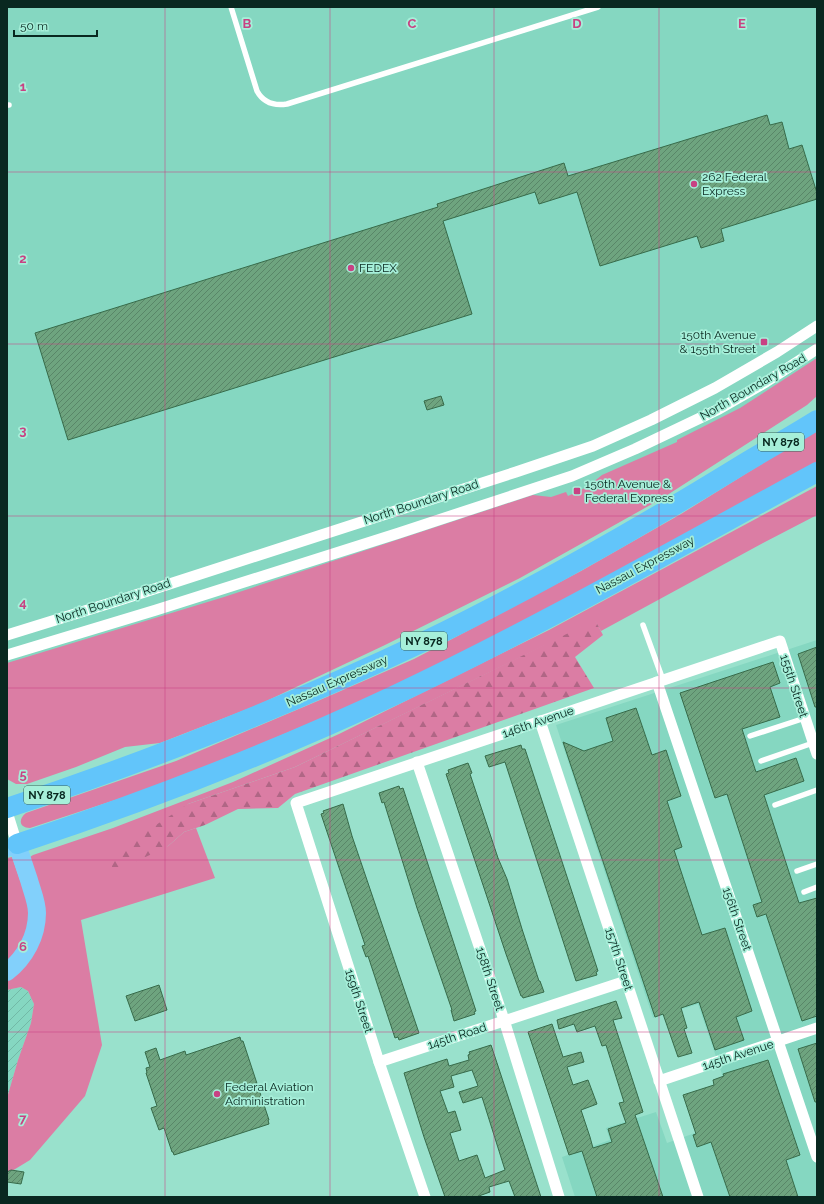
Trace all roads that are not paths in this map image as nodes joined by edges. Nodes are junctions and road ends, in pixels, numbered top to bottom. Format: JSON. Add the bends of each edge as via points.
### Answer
{"nodes":[{"id":1,"x":231,"y":7,"type":"edge"},
{"id":2,"x":598,"y":7,"type":"edge"},
{"id":3,"x":817,"y":326,"type":"edge"},
{"id":4,"x":817,"y":349,"type":"edge"},
{"id":5,"x":817,"y":411,"type":"edge"},
{"id":6,"x":817,"y":420,"type":"edge"},
{"id":7,"x":744,"y":464,"type":"junction"},
{"id":8,"x":817,"y":472,"type":"edge"},
{"id":9,"x":643,"y":625,"type":"dead end"},
{"id":10,"x":7,"y":634,"type":"edge"},
{"id":11,"x":780,"y":641,"type":"joint"},
{"id":12,"x":7,"y":655,"type":"edge"},
{"id":13,"x":660,"y":681,"type":"junction"},
{"id":14,"x":805,"y":718,"type":"junction"},
{"id":15,"x":540,"y":721,"type":"junction"},
{"id":16,"x":750,"y":736,"type":"dead end"},
{"id":17,"x":813,"y":743,"type":"junction"},
{"id":18,"x":817,"y":754,"type":"edge"},
{"id":19,"x":761,"y":761,"type":"dead end"},
{"id":20,"x":417,"y":762,"type":"junction"},
{"id":21,"x":817,"y":790,"type":"edge"},
{"id":22,"x":296,"y":804,"type":"joint"},
{"id":23,"x":775,"y":805,"type":"dead end"},
{"id":24,"x":7,"y":808,"type":"edge"},
{"id":25,"x":7,"y":812,"type":"edge"},
{"id":26,"x":12,"y":846,"type":"edge"},
{"id":27,"x":817,"y":864,"type":"edge"},
{"id":28,"x":797,"y":871,"type":"dead end"},
{"id":29,"x":817,"y":887,"type":"edge"},
{"id":30,"x":804,"y":892,"type":"dead end"},
{"id":31,"x":7,"y":972,"type":"edge"},
{"id":32,"x":626,"y":981,"type":"junction"},
{"id":33,"x":504,"y":1020,"type":"junction"},
{"id":34,"x":817,"y":1028,"type":"edge"},
{"id":35,"x":779,"y":1042,"type":"junction"},
{"id":36,"x":379,"y":1062,"type":"junction"},
{"id":37,"x":659,"y":1082,"type":"junction"},
{"id":38,"x":817,"y":1157,"type":"edge"},
{"id":39,"x":424,"y":1197,"type":"edge"},
{"id":40,"x":559,"y":1197,"type":"edge"},
{"id":41,"x":698,"y":1197,"type":"edge"}],
"edges":[{"from":1,"to":2,"type":"lane","via":[[257,91],[267,101],[281,105]]},
{"from":3,"to":10,"type":"street","name":"North Boundary Road","via":[[715,388],[593,446],[120,600]]},
{"from":4,"to":12,"type":"street","name":"North Boundary Road","via":[[719,409],[572,476],[156,610]]},
{"from":5,"to":7,"type":"highway"},
{"from":6,"to":7,"type":"highway","name":"Nassau Expressway","number":"NY 878"},
{"from":7,"to":24,"type":"highway","name":"Nassau Expressway","number":"NY 878","via":[[566,568],[388,658],[203,738]]},
{"from":8,"to":26,"type":"highway","name":"Nassau Expressway","number":"NY 878","via":[[532,626],[376,704],[178,788]]},
{"from":9,"to":13,"type":"lane"},
{"from":11,"to":13,"type":"street","name":"146th Avenue"},
{"from":11,"to":14,"type":"street","name":"155th Street"},
{"from":13,"to":15,"type":"street","name":"146th Avenue"},
{"from":13,"to":35,"type":"street","name":"156th Street"},
{"from":14,"to":16,"type":"lane"},
{"from":14,"to":17,"type":"street","name":"155th Street"},
{"from":15,"to":20,"type":"street","name":"146th Avenue"},
{"from":15,"to":32,"type":"street","name":"157th Street"},
{"from":17,"to":18,"type":"street","name":"155th Street"},
{"from":17,"to":19,"type":"lane"},
{"from":20,"to":22,"type":"street","name":"146th Avenue"},
{"from":20,"to":33,"type":"street","name":"158th Street"},
{"from":21,"to":23,"type":"lane"},
{"from":22,"to":36,"type":"street","name":"159th Street"},
{"from":25,"to":26,"type":"street"},
{"from":26,"to":31,"type":"highway","via":[[32,891],[37,913],[30,945]]},
{"from":27,"to":28,"type":"lane"},
{"from":29,"to":30,"type":"lane"},
{"from":32,"to":33,"type":"street","name":"145th Road"},
{"from":32,"to":37,"type":"street","name":"157th Street"},
{"from":33,"to":36,"type":"street","name":"145th Road"},
{"from":33,"to":40,"type":"street","name":"158th Street"},
{"from":34,"to":35,"type":"street","name":"145th Avenue"},
{"from":35,"to":37,"type":"street","name":"145th Avenue"},
{"from":35,"to":38,"type":"street","name":"156th Street"},
{"from":36,"to":39,"type":"street","name":"159th Street"},
{"from":37,"to":41,"type":"street","name":"157th Street"}]}
